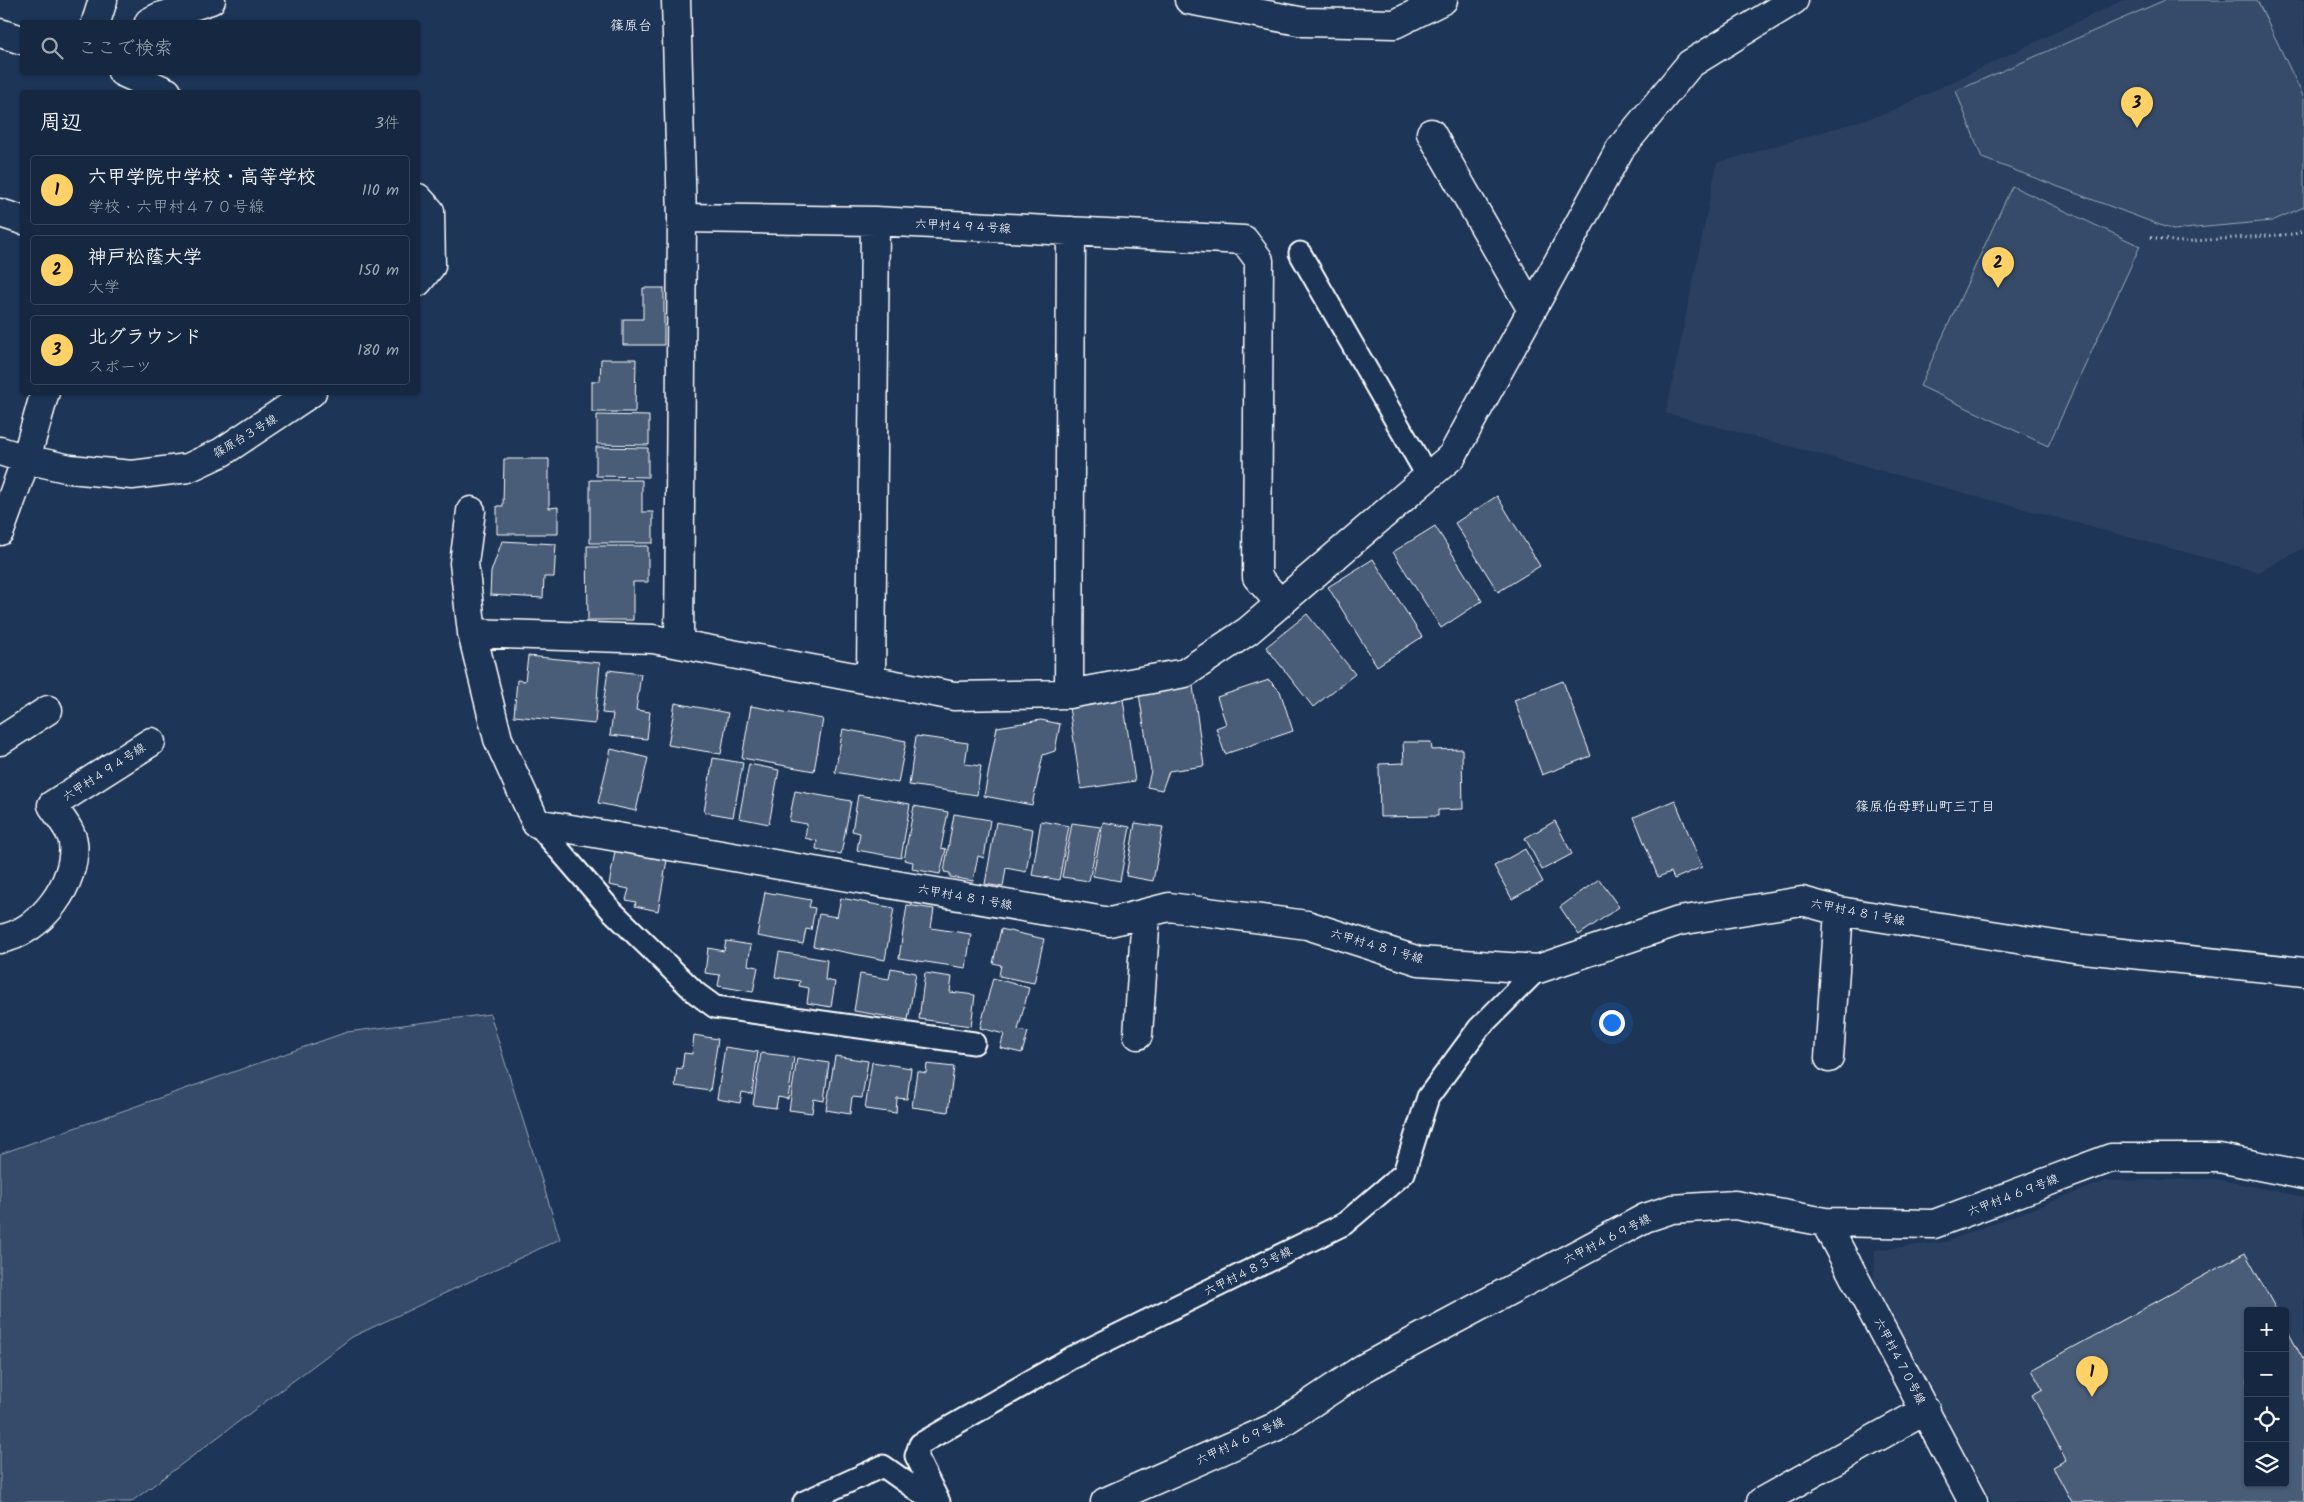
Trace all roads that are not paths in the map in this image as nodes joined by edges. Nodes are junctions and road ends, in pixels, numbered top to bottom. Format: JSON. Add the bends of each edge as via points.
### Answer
{"nodes":[{"id":1,"x":103,"y":0,"type":"edge"},
{"id":2,"x":211,"y":0,"type":"edge"},
{"id":3,"x":676,"y":0,"type":"edge"},
{"id":4,"x":1189,"y":0,"type":"edge"},
{"id":5,"x":1444,"y":0,"type":"edge"},
{"id":6,"x":1794,"y":0,"type":"edge"},
{"id":7,"x":1301,"y":11,"type":"edge"},
{"id":8,"x":97,"y":20,"type":"edge"},
{"id":9,"x":154,"y":20,"type":"edge"},
{"id":10,"x":0,"y":33,"type":"edge"},
{"id":11,"x":20,"y":39,"type":"edge"},
{"id":12,"x":129,"y":75,"type":"edge"},
{"id":13,"x":162,"y":90,"type":"edge"},
{"id":14,"x":1431,"y":133,"type":"dead end"},
{"id":15,"x":420,"y":200,"type":"edge"},
{"id":16,"x":0,"y":213,"type":"edge"},
{"id":17,"x":682,"y":218,"type":"junction"},
{"id":18,"x":20,"y":219,"type":"edge"},
{"id":19,"x":875,"y":222,"type":"junction"},
{"id":20,"x":1071,"y":231,"type":"junction"},
{"id":21,"x":1300,"y":253,"type":"dead end"},
{"id":22,"x":420,"y":280,"type":"edge"},
{"id":23,"x":1532,"y":310,"type":"junction"},
{"id":24,"x":44,"y":395,"type":"edge"},
{"id":25,"x":308,"y":395,"type":"edge"},
{"id":26,"x":0,"y":451,"type":"edge"},
{"id":27,"x":26,"y":459,"type":"junction"},
{"id":28,"x":1428,"y":477,"type":"junction"},
{"id":29,"x":471,"y":511,"type":"dead end"},
{"id":30,"x":0,"y":531,"type":"edge"},
{"id":31,"x":1280,"y":603,"type":"junction"},
{"id":32,"x":472,"y":633,"type":"junction"},
{"id":33,"x":679,"y":644,"type":"junction"},
{"id":34,"x":871,"y":680,"type":"junction"},
{"id":35,"x":1069,"y":694,"type":"junction"},
{"id":36,"x":48,"y":710,"type":"dead end"},
{"id":37,"x":0,"y":741,"type":"edge"},
{"id":38,"x":151,"y":742,"type":"dead end"},
{"id":39,"x":536,"y":823,"type":"junction"},
{"id":40,"x":1839,"y":910,"type":"junction"},
{"id":41,"x":1146,"y":913,"type":"junction"},
{"id":42,"x":0,"y":939,"type":"edge"},
{"id":43,"x":1538,"y":970,"type":"junction"},
{"id":44,"x":2304,"y":972,"type":"edge"},
{"id":45,"x":1138,"y":1035,"type":"dead end"},
{"id":46,"x":974,"y":1043,"type":"dead end"},
{"id":47,"x":1829,"y":1058,"type":"dead end"},
{"id":48,"x":2304,"y":1175,"type":"edge"},
{"id":49,"x":1825,"y":1222,"type":"junction"},
{"id":50,"x":1926,"y":1410,"type":"junction"},
{"id":51,"x":804,"y":1502,"type":"edge"},
{"id":52,"x":934,"y":1502,"type":"edge"},
{"id":53,"x":939,"y":1502,"type":"edge"},
{"id":54,"x":1105,"y":1502,"type":"edge"},
{"id":55,"x":1760,"y":1502,"type":"edge"},
{"id":56,"x":1973,"y":1502,"type":"edge"}],
"edges":[{"from":1,"to":8,"type":"street"},
{"from":2,"to":9,"type":"street"},
{"from":3,"to":17,"type":"street"},
{"from":4,"to":7,"type":"street"},
{"from":5,"to":7,"type":"street","via":[[1395,24]]},
{"from":6,"to":23,"type":"street","via":[[1690,64],[1620,149]]},
{"from":10,"to":11,"type":"street"},
{"from":12,"to":13,"type":"street"},
{"from":14,"to":23,"type":"street"},
{"from":15,"to":22,"type":"street","via":[[430,211],[431,266]]},
{"from":16,"to":18,"type":"street"},
{"from":17,"to":19,"type":"street","name":"六甲村４９４号線"},
{"from":17,"to":33,"type":"street"},
{"from":19,"to":20,"type":"street","name":"六甲村４９４号線"},
{"from":19,"to":34,"type":"street"},
{"from":20,"to":31,"type":"street","name":"六甲村４９４号線","via":[[1244,240],[1259,260],[1257,577]]},
{"from":20,"to":35,"type":"street"},
{"from":21,"to":28,"type":"lane"},
{"from":23,"to":28,"type":"street","via":[[1452,456]]},
{"from":24,"to":27,"type":"street"},
{"from":25,"to":27,"type":"street","name":"篠原台３号線","via":[[222,452],[188,468],[132,475],[70,470]]},
{"from":26,"to":27,"type":"street","name":"篠原台３号線"},
{"from":27,"to":30,"type":"street"},
{"from":28,"to":31,"type":"street"},
{"from":29,"to":32,"type":"street","via":[[464,563]]},
{"from":31,"to":35,"type":"street","via":[[1248,631],[1185,672]]},
{"from":32,"to":33,"type":"street","via":[[653,640]]},
{"from":32,"to":39,"type":"street","via":[[498,739]]},
{"from":33,"to":34,"type":"street"},
{"from":34,"to":35,"type":"street","via":[[954,696]]},
{"from":36,"to":37,"type":"street"},
{"from":38,"to":42,"type":"street","name":"六甲村４９４号線","via":[[52,805],[73,841],[70,874],[58,898],[31,926]]},
{"from":39,"to":41,"type":"street","name":"六甲村４８１号線","via":[[1110,922]]},
{"from":39,"to":46,"type":"lane","via":[[612,910],[696,993],[715,1006]]},
{"from":40,"to":43,"type":"street","name":"六甲村４８１号線","via":[[1802,901],[1679,921]]},
{"from":40,"to":44,"type":"street","name":"六甲村４８１号線","via":[[2074,948]]},
{"from":40,"to":47,"type":"street"},
{"from":41,"to":43,"type":"street","name":"六甲村４８１号線","via":[[1169,907],[1307,926],[1418,961]]},
{"from":41,"to":45,"type":"street"},
{"from":43,"to":53,"type":"lane","name":"六甲村４８３号線","via":[[1478,1028],[1428,1097],[1404,1173],[1344,1224],[1072,1358],[920,1444],[916,1456]]},
{"from":48,"to":49,"type":"street","name":"六甲村４６９号線","via":[[2219,1158],[2111,1158],[1934,1224]]},
{"from":49,"to":50,"type":"street","name":"六甲村４７０号線"},
{"from":49,"to":54,"type":"street","name":"六甲村４６９号線","via":[[1735,1205],[1672,1209],[1645,1218],[1364,1368],[1275,1427]]},
{"from":50,"to":55,"type":"street"},
{"from":50,"to":56,"type":"street","name":"六甲村４７０号線"},
{"from":51,"to":52,"type":"lane","via":[[883,1466]]}]}
